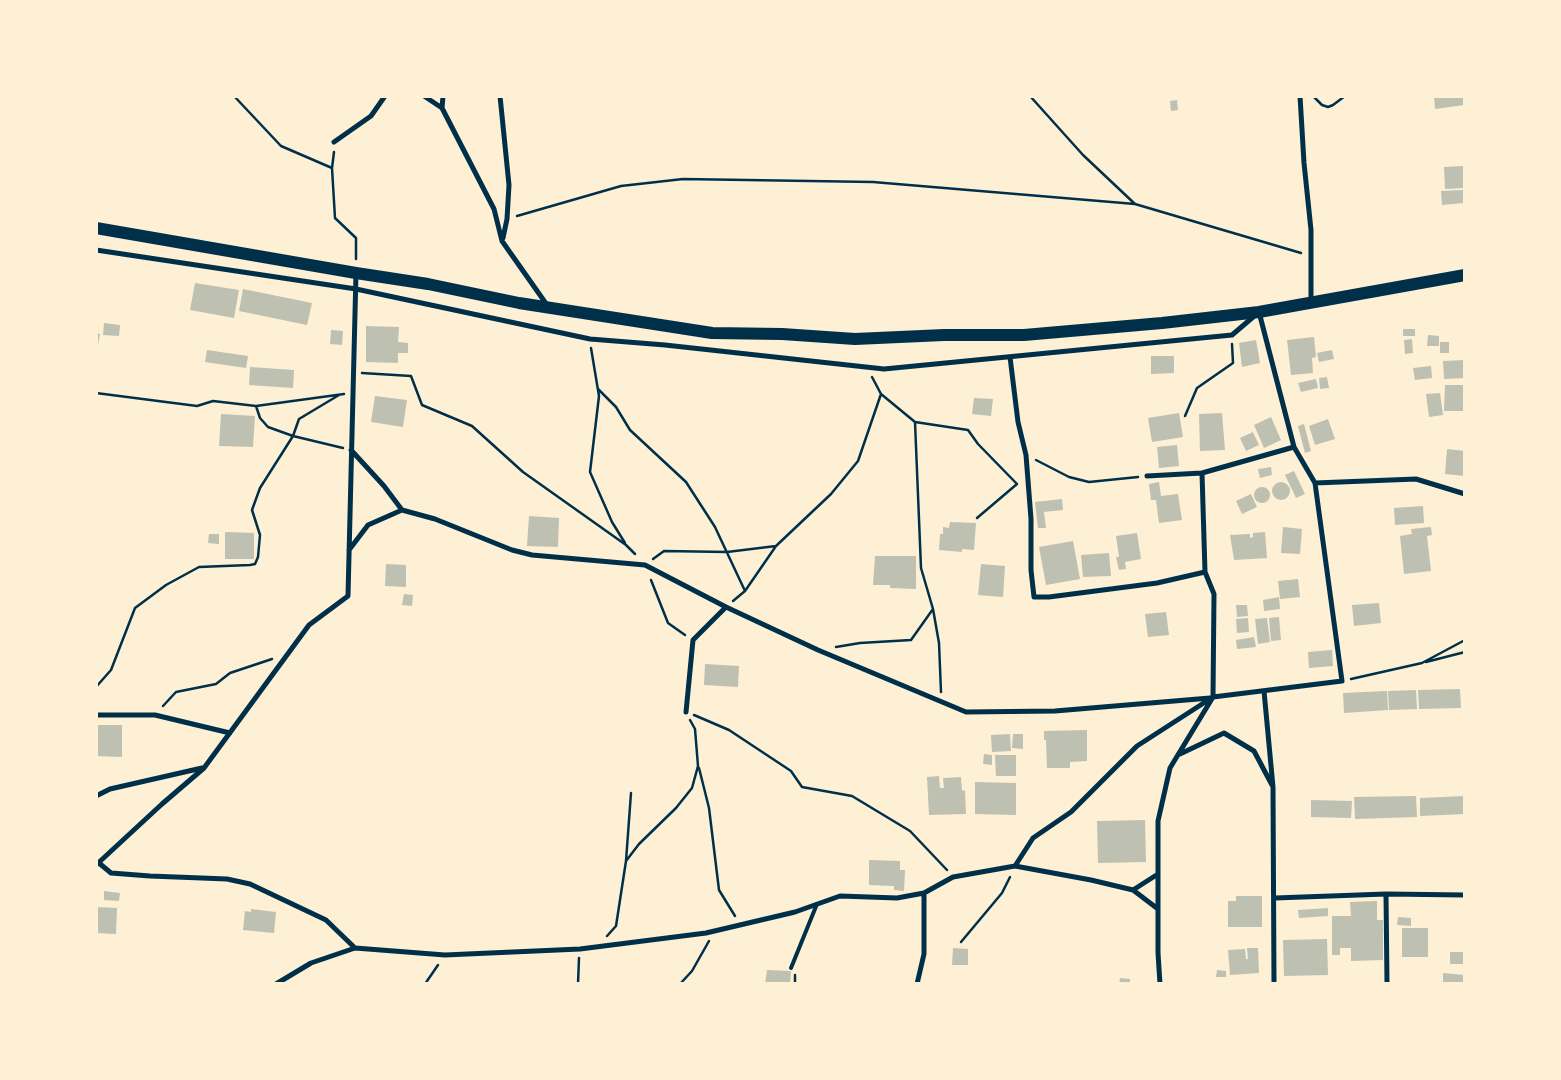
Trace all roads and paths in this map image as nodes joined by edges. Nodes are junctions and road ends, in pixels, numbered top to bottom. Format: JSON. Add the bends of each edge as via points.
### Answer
{"nodes":[{"id":1,"x":234,"y":96,"type":"edge"},
{"id":2,"x":385,"y":96,"type":"edge"},
{"id":3,"x":424,"y":96,"type":"edge"},
{"id":4,"x":443,"y":96,"type":"edge"},
{"id":5,"x":500,"y":96,"type":"edge"},
{"id":6,"x":1030,"y":96,"type":"edge"},
{"id":7,"x":1300,"y":96,"type":"edge"},
{"id":8,"x":1313,"y":96,"type":"edge"},
{"id":9,"x":1345,"y":96,"type":"edge"},
{"id":10,"x":442,"y":108,"type":"junction"},
{"id":11,"x":334,"y":142,"type":"joint"},
{"id":12,"x":332,"y":168,"type":"junction"},
{"id":13,"x":1135,"y":204,"type":"junction"},
{"id":14,"x":507,"y":219,"type":"junction"},
{"id":15,"x":96,"y":228,"type":"edge"},
{"id":16,"x":502,"y":241,"type":"junction"},
{"id":17,"x":96,"y":250,"type":"edge"},
{"id":18,"x":1311,"y":256,"type":"junction"},
{"id":19,"x":356,"y":273,"type":"junction"},
{"id":20,"x":1465,"y":275,"type":"edge"},
{"id":21,"x":356,"y":289,"type":"junction"},
{"id":22,"x":1311,"y":302,"type":"junction"},
{"id":23,"x":548,"y":307,"type":"junction"},
{"id":24,"x":1259,"y":312,"type":"junction"},
{"id":25,"x":1232,"y":335,"type":"junction"},
{"id":26,"x":590,"y":339,"type":"junction"},
{"id":27,"x":1010,"y":357,"type":"junction"},
{"id":28,"x":866,"y":367,"type":"junction"},
{"id":29,"x":354,"y":373,"type":"junction"},
{"id":30,"x":598,"y":389,"type":"junction"},
{"id":31,"x":96,"y":393,"type":"edge"},
{"id":32,"x":353,"y":393,"type":"junction"},
{"id":33,"x":881,"y":394,"type":"junction"},
{"id":34,"x":339,"y":395,"type":"junction"},
{"id":35,"x":256,"y":406,"type":"junction"},
{"id":36,"x":1185,"y":416,"type":"dead end"},
{"id":37,"x":915,"y":422,"type":"junction"},
{"id":38,"x":292,"y":436,"type":"junction"},
{"id":39,"x":1294,"y":447,"type":"junction"},
{"id":40,"x":351,"y":450,"type":"junction"},
{"id":41,"x":1026,"y":455,"type":"junction"},
{"id":42,"x":1202,"y":473,"type":"junction"},
{"id":43,"x":1027,"y":475,"type":"junction"},
{"id":44,"x":1146,"y":476,"type":"joint"},
{"id":45,"x":1314,"y":483,"type":"junction"},
{"id":46,"x":1017,"y":484,"type":"junction"},
{"id":47,"x":1465,"y":494,"type":"edge"},
{"id":48,"x":402,"y":510,"type":"junction"},
{"id":49,"x":977,"y":518,"type":"dead end"},
{"id":50,"x":626,"y":546,"type":"junction"},
{"id":51,"x":776,"y":546,"type":"junction"},
{"id":52,"x":349,"y":550,"type":"junction"},
{"id":53,"x":727,"y":552,"type":"junction"},
{"id":54,"x":645,"y":565,"type":"junction"},
{"id":55,"x":1205,"y":572,"type":"junction"},
{"id":56,"x":745,"y":592,"type":"junction"},
{"id":57,"x":726,"y":606,"type":"junction"},
{"id":58,"x":933,"y":609,"type":"junction"},
{"id":59,"x":693,"y":640,"type":"junction"},
{"id":60,"x":1465,"y":640,"type":"edge"},
{"id":61,"x":818,"y":650,"type":"junction"},
{"id":62,"x":1465,"y":652,"type":"edge"},
{"id":63,"x":289,"y":653,"type":"junction"},
{"id":64,"x":1422,"y":663,"type":"junction"},
{"id":65,"x":1342,"y":682,"type":"junction"},
{"id":66,"x":96,"y":687,"type":"edge"},
{"id":67,"x":1264,"y":691,"type":"junction"},
{"id":68,"x":1213,"y":697,"type":"junction"},
{"id":69,"x":941,"y":702,"type":"junction"},
{"id":70,"x":686,"y":712,"type":"junction"},
{"id":71,"x":155,"y":714,"type":"junction"},
{"id":72,"x":96,"y":715,"type":"edge"},
{"id":73,"x":230,"y":733,"type":"junction"},
{"id":74,"x":1179,"y":754,"type":"junction"},
{"id":75,"x":698,"y":766,"type":"junction"},
{"id":76,"x":204,"y":768,"type":"junction"},
{"id":77,"x":1273,"y":787,"type":"junction"},
{"id":78,"x":631,"y":793,"type":"dead end"},
{"id":79,"x":96,"y":796,"type":"edge"},
{"id":80,"x":626,"y":861,"type":"junction"},
{"id":81,"x":98,"y":864,"type":"edge"},
{"id":82,"x":1015,"y":866,"type":"junction"},
{"id":83,"x":1158,"y":874,"type":"junction"},
{"id":84,"x":953,"y":877,"type":"junction"},
{"id":85,"x":1133,"y":890,"type":"junction"},
{"id":86,"x":924,"y":892,"type":"junction"},
{"id":87,"x":1386,"y":894,"type":"junction"},
{"id":88,"x":1465,"y":895,"type":"edge"},
{"id":89,"x":1275,"y":898,"type":"junction"},
{"id":90,"x":817,"y":904,"type":"junction"},
{"id":91,"x":1158,"y":909,"type":"junction"},
{"id":92,"x":740,"y":925,"type":"junction"},
{"id":93,"x":714,"y":932,"type":"junction"},
{"id":94,"x":961,"y":942,"type":"dead end"},
{"id":95,"x":355,"y":948,"type":"junction"},
{"id":96,"x":595,"y":948,"type":"junction"},
{"id":97,"x":580,"y":949,"type":"junction"},
{"id":98,"x":444,"y":955,"type":"junction"},
{"id":99,"x":791,"y":968,"type":"dead end"},
{"id":100,"x":276,"y":984,"type":"edge"},
{"id":101,"x":425,"y":984,"type":"edge"},
{"id":102,"x":578,"y":984,"type":"edge"},
{"id":103,"x":680,"y":984,"type":"edge"},
{"id":104,"x":917,"y":984,"type":"edge"},
{"id":105,"x":1160,"y":984,"type":"edge"},
{"id":106,"x":1274,"y":984,"type":"edge"},
{"id":107,"x":1387,"y":984,"type":"edge"}],
"edges":[{"from":1,"to":12,"type":"path","via":[[281,146]]},
{"from":2,"to":11,"type":"street","via":[[371,116]]},
{"from":3,"to":10,"type":"street"},
{"from":4,"to":10,"type":"street"},
{"from":5,"to":14,"type":"street","via":[[509,185]]},
{"from":6,"to":13,"type":"path","via":[[1083,156]]},
{"from":7,"to":18,"type":"street"},
{"from":8,"to":9,"type":"path","via":[[1328,106]]},
{"from":10,"to":16,"type":"street","via":[[494,209]]},
{"from":11,"to":12,"type":"path"},
{"from":12,"to":19,"type":"path","via":[[335,218],[356,238]]},
{"from":13,"to":14,"type":"path","via":[[873,182],[683,179],[621,186]]},
{"from":13,"to":18,"type":"path"},
{"from":14,"to":16,"type":"street"},
{"from":15,"to":19,"type":"main road"},
{"from":16,"to":23,"type":"street"},
{"from":17,"to":21,"type":"street"},
{"from":18,"to":22,"type":"street"},
{"from":19,"to":21,"type":"street"},
{"from":19,"to":23,"type":"main road"},
{"from":20,"to":22,"type":"main road"},
{"from":21,"to":26,"type":"street"},
{"from":21,"to":29,"type":"street"},
{"from":22,"to":24,"type":"main road"},
{"from":23,"to":24,"type":"main road","via":[[712,333],[855,339],[1024,335]]},
{"from":24,"to":25,"type":"street"},
{"from":24,"to":39,"type":"street"},
{"from":25,"to":27,"type":"street"},
{"from":25,"to":36,"type":"path","via":[[1233,363],[1197,388]]},
{"from":26,"to":28,"type":"street"},
{"from":26,"to":30,"type":"path"},
{"from":27,"to":28,"type":"street","via":[[884,369]]},
{"from":27,"to":41,"type":"street","via":[[1018,422]]},
{"from":28,"to":33,"type":"path"},
{"from":29,"to":32,"type":"street"},
{"from":29,"to":50,"type":"path","via":[[411,376],[422,405],[472,426],[523,472]]},
{"from":30,"to":50,"type":"path","via":[[590,472]]},
{"from":30,"to":53,"type":"path","via":[[616,407],[630,430],[686,482],[716,527]]},
{"from":31,"to":35,"type":"path","via":[[197,406],[213,401]]},
{"from":32,"to":34,"type":"path"},
{"from":32,"to":40,"type":"street"},
{"from":33,"to":37,"type":"path"},
{"from":33,"to":51,"type":"path","via":[[858,461],[831,494]]},
{"from":34,"to":35,"type":"path"},
{"from":34,"to":38,"type":"path","via":[[300,419]]},
{"from":35,"to":38,"type":"path","via":[[268,427]]},
{"from":37,"to":46,"type":"path","via":[[968,430]]},
{"from":37,"to":58,"type":"path","via":[[921,568]]},
{"from":38,"to":40,"type":"path"},
{"from":38,"to":66,"type":"path","via":[[260,488],[252,510],[260,535],[255,564],[199,567],[166,585],[135,608],[111,670]]},
{"from":39,"to":42,"type":"street"},
{"from":39,"to":45,"type":"street"},
{"from":40,"to":48,"type":"street"},
{"from":40,"to":52,"type":"street"},
{"from":41,"to":43,"type":"street"},
{"from":41,"to":44,"type":"path","via":[[1069,477],[1089,482]]},
{"from":42,"to":44,"type":"street"},
{"from":42,"to":55,"type":"street"},
{"from":43,"to":46,"type":"path"},
{"from":43,"to":55,"type":"street","via":[[1034,597],[1157,583]]},
{"from":45,"to":47,"type":"street","via":[[1416,479]]},
{"from":45,"to":65,"type":"street"},
{"from":46,"to":49,"type":"path"},
{"from":48,"to":52,"type":"street","via":[[368,525]]},
{"from":48,"to":54,"type":"street","via":[[532,555]]},
{"from":50,"to":54,"type":"path"},
{"from":51,"to":53,"type":"path"},
{"from":51,"to":56,"type":"path"},
{"from":52,"to":63,"type":"street","via":[[348,596],[309,625]]},
{"from":53,"to":54,"type":"path","via":[[664,551]]},
{"from":53,"to":56,"type":"path"},
{"from":54,"to":57,"type":"street"},
{"from":54,"to":59,"type":"path","via":[[668,623]]},
{"from":55,"to":68,"type":"street","via":[[1214,594]]},
{"from":56,"to":57,"type":"path"},
{"from":57,"to":59,"type":"street"},
{"from":57,"to":61,"type":"street"},
{"from":58,"to":61,"type":"path","via":[[911,640]]},
{"from":58,"to":69,"type":"path","via":[[939,643]]},
{"from":59,"to":70,"type":"street"},
{"from":60,"to":64,"type":"path"},
{"from":61,"to":69,"type":"street"},
{"from":62,"to":64,"type":"path"},
{"from":63,"to":71,"type":"path","via":[[230,673],[216,684],[176,692]]},
{"from":63,"to":73,"type":"street"},
{"from":64,"to":65,"type":"path"},
{"from":65,"to":67,"type":"street"},
{"from":67,"to":68,"type":"street"},
{"from":67,"to":77,"type":"street"},
{"from":68,"to":69,"type":"street","via":[[1055,711],[966,712]]},
{"from":68,"to":74,"type":"street"},
{"from":68,"to":82,"type":"street","via":[[1137,746],[1071,812],[1033,838]]},
{"from":70,"to":75,"type":"path","via":[[695,729]]},
{"from":70,"to":84,"type":"path","via":[[729,730],[791,771],[802,787],[852,796],[910,831]]},
{"from":71,"to":72,"type":"street"},
{"from":71,"to":73,"type":"street"},
{"from":73,"to":76,"type":"street"},
{"from":74,"to":77,"type":"street","via":[[1224,733],[1254,751]]},
{"from":74,"to":83,"type":"street","via":[[1170,768],[1158,820]]},
{"from":75,"to":80,"type":"path","via":[[692,788]]},
{"from":75,"to":92,"type":"path","via":[[709,808],[720,890]]},
{"from":76,"to":79,"type":"street","via":[[110,789]]},
{"from":76,"to":81,"type":"street"},
{"from":77,"to":89,"type":"street"},
{"from":78,"to":80,"type":"path"},
{"from":80,"to":96,"type":"path","via":[[616,926]]},
{"from":81,"to":95,"type":"street","via":[[111,873],[227,879],[250,884],[326,920]]},
{"from":82,"to":84,"type":"street"},
{"from":82,"to":85,"type":"street"},
{"from":82,"to":94,"type":"path","via":[[1002,893]]},
{"from":83,"to":85,"type":"street"},
{"from":83,"to":91,"type":"street"},
{"from":84,"to":86,"type":"street"},
{"from":85,"to":91,"type":"street"},
{"from":86,"to":90,"type":"street","via":[[897,898],[840,896]]},
{"from":86,"to":104,"type":"street","via":[[924,954]]},
{"from":87,"to":88,"type":"street"},
{"from":87,"to":89,"type":"street"},
{"from":87,"to":107,"type":"street"},
{"from":89,"to":106,"type":"street"},
{"from":90,"to":92,"type":"street"},
{"from":90,"to":99,"type":"lane"},
{"from":91,"to":105,"type":"street"},
{"from":92,"to":93,"type":"street"},
{"from":93,"to":96,"type":"street"},
{"from":93,"to":103,"type":"path","via":[[692,971]]},
{"from":95,"to":98,"type":"street"},
{"from":95,"to":100,"type":"street","via":[[311,963]]},
{"from":96,"to":97,"type":"street"},
{"from":97,"to":98,"type":"street"},
{"from":97,"to":102,"type":"path"},
{"from":98,"to":101,"type":"path"}]}
